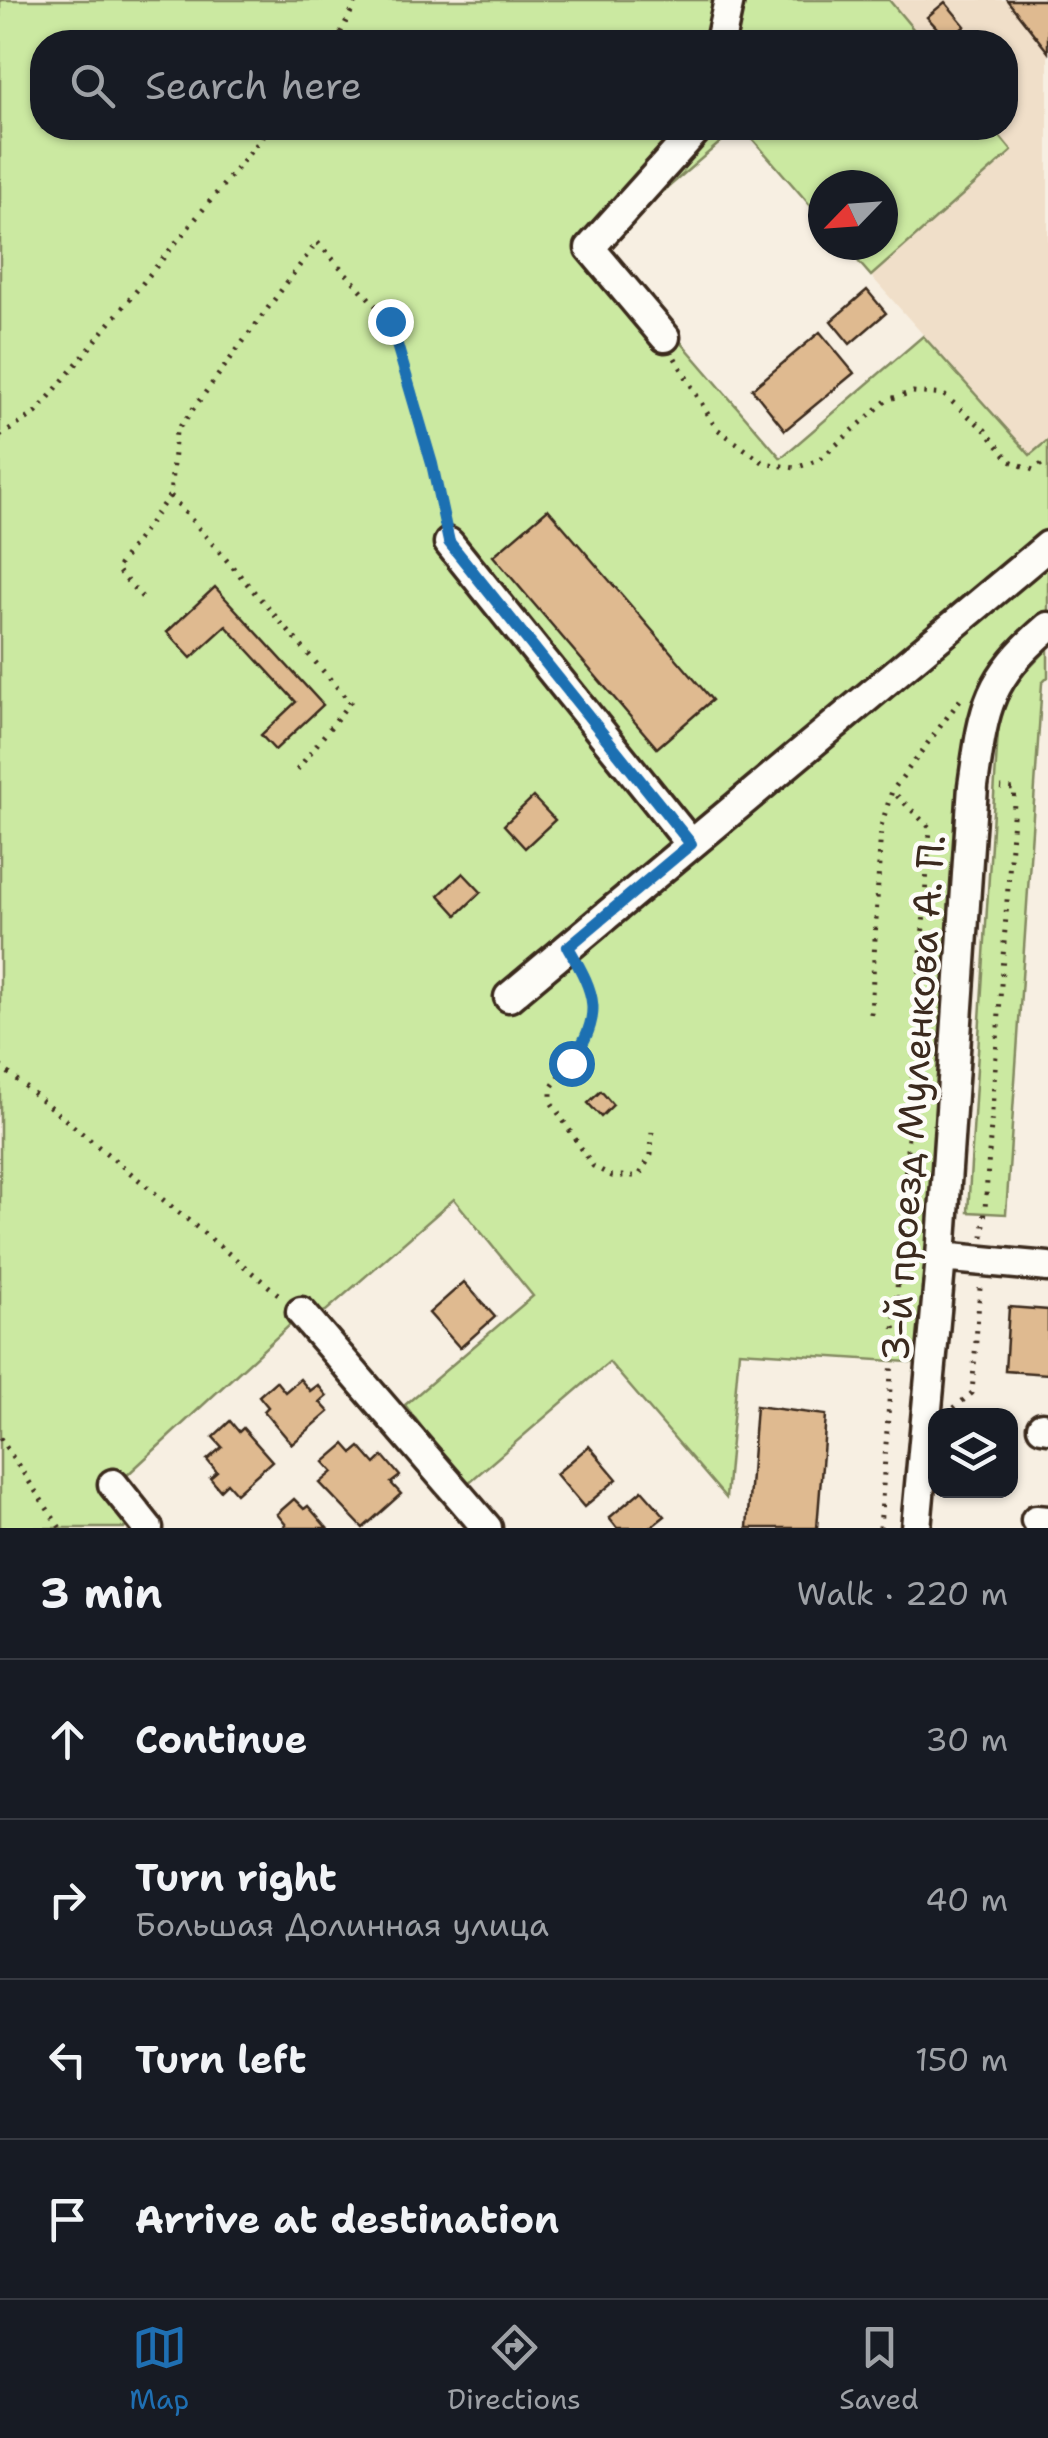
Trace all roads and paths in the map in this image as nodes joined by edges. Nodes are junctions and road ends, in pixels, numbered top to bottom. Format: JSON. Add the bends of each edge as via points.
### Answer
{"nodes":[{"id":1,"x":357,"y":0,"type":"edge"},
{"id":2,"x":729,"y":0,"type":"edge"},
{"id":3,"x":342,"y":30,"type":"edge"},
{"id":4,"x":723,"y":30,"type":"edge"},
{"id":5,"x":260,"y":140,"type":"edge"},
{"id":6,"x":687,"y":140,"type":"edge"},
{"id":7,"x":665,"y":336,"type":"joint"},
{"id":8,"x":0,"y":436,"type":"edge"},
{"id":9,"x":1048,"y":460,"type":"edge"},
{"id":10,"x":170,"y":495,"type":"junction"},
{"id":11,"x":449,"y":542,"type":"joint"},
{"id":12,"x":1048,"y":546,"type":"edge"},
{"id":13,"x":142,"y":596,"type":"dead end"},
{"id":14,"x":1048,"y":628,"type":"edge"},
{"id":15,"x":999,"y":678,"type":"junction"},
{"id":16,"x":297,"y":770,"type":"dead end"},
{"id":17,"x":973,"y":786,"type":"junction"},
{"id":18,"x":892,"y":791,"type":"junction"},
{"id":19,"x":691,"y":844,"type":"junction"},
{"id":20,"x":568,"y":947,"type":"junction"},
{"id":21,"x":509,"y":996,"type":"dead end"},
{"id":22,"x":871,"y":1014,"type":"dead end"},
{"id":23,"x":0,"y":1066,"type":"edge"},
{"id":24,"x":652,"y":1129,"type":"dead end"},
{"id":25,"x":941,"y":1258,"type":"junction"},
{"id":26,"x":982,"y":1261,"type":"junction"},
{"id":27,"x":1048,"y":1267,"type":"edge"},
{"id":28,"x":301,"y":1312,"type":"joint"},
{"id":29,"x":958,"y":1408,"type":"edge"},
{"id":30,"x":0,"y":1438,"type":"edge"},
{"id":31,"x":113,"y":1484,"type":"dead end"},
{"id":32,"x":60,"y":1528,"type":"edge"},
{"id":33,"x":148,"y":1528,"type":"edge"},
{"id":34,"x":487,"y":1528,"type":"edge"},
{"id":35,"x":880,"y":1528,"type":"edge"},
{"id":36,"x":916,"y":1528,"type":"edge"}],
"edges":[{"from":1,"to":3,"type":"path"},
{"from":2,"to":4,"type":"street"},
{"from":5,"to":8,"type":"path","via":[[36,412]]},
{"from":6,"to":7,"type":"street","via":[[590,248]]},
{"from":7,"to":9,"type":"path","via":[[716,428],[764,463],[795,468],[819,460],[887,400],[913,392],[944,395],[1010,461],[1033,470]]},
{"from":10,"to":11,"type":"path","via":[[176,432],[316,242],[390,321]]},
{"from":10,"to":13,"type":"path","via":[[116,569]]},
{"from":10,"to":16,"type":"path","via":[[350,702]]},
{"from":11,"to":19,"type":"street"},
{"from":12,"to":19,"type":"street"},
{"from":14,"to":15,"type":"street"},
{"from":15,"to":17,"type":"street","name":"3-й проезд Муленкова А. П.","via":[[984,712]]},
{"from":15,"to":18,"type":"path","via":[[985,678],[957,700]]},
{"from":17,"to":25,"type":"street","name":"3-й проезд Муленкова А. П."},
{"from":17,"to":26,"type":"path","via":[[1015,788]]},
{"from":18,"to":22,"type":"path","via":[[881,826]]},
{"from":18,"to":35,"type":"path","via":[[930,828]]},
{"from":19,"to":20,"type":"street"},
{"from":20,"to":21,"type":"street"},
{"from":20,"to":24,"type":"path","via":[[584,975],[592,1031],[551,1088],[552,1102],[593,1166],[612,1176],[639,1176],[652,1155]]},
{"from":23,"to":28,"type":"path"},
{"from":25,"to":26,"type":"street"},
{"from":25,"to":36,"type":"street","name":"3-й проезд Муленкова А. П."},
{"from":26,"to":27,"type":"street"},
{"from":26,"to":29,"type":"path","via":[[972,1393]]},
{"from":28,"to":34,"type":"street"},
{"from":30,"to":32,"type":"path"},
{"from":31,"to":33,"type":"street"}]}
